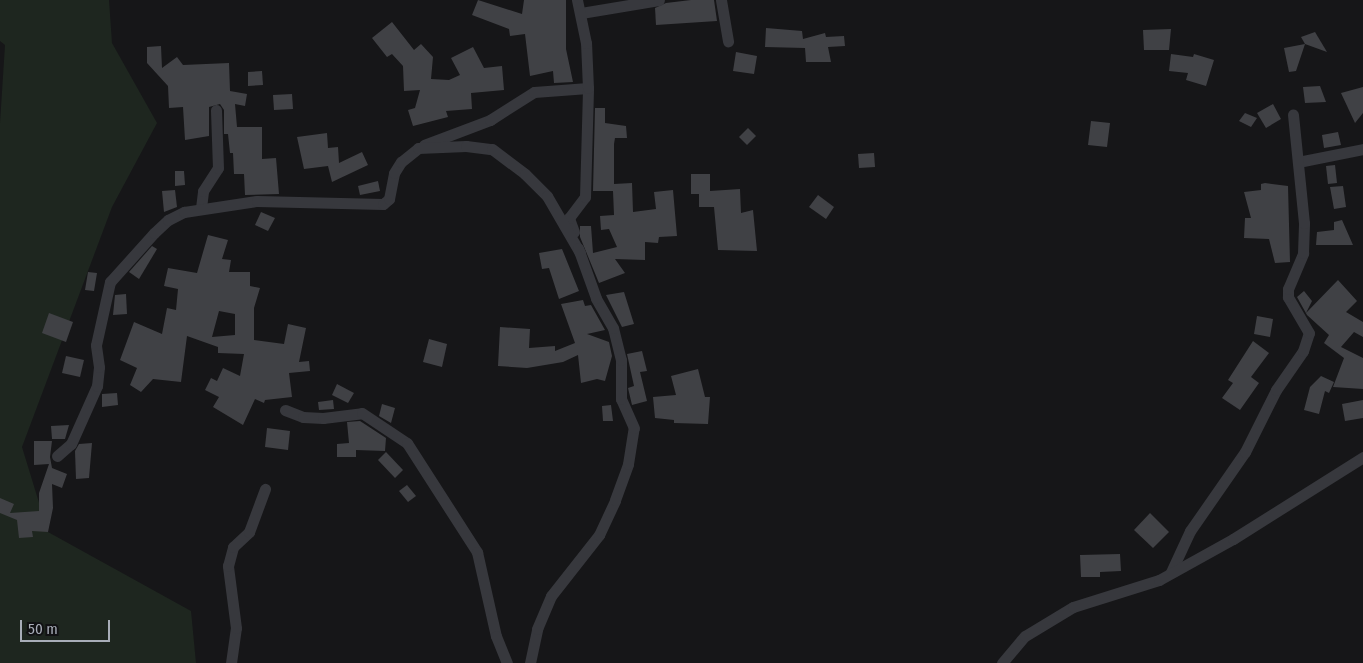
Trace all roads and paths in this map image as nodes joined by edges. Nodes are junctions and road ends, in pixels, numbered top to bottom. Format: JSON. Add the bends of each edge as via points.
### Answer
{"nodes":[{"id":1,"x":577,"y":0,"type":"edge"},
{"id":2,"x":659,"y":0,"type":"edge"},
{"id":3,"x":721,"y":0,"type":"edge"},
{"id":4,"x":581,"y":13,"type":"junction"},
{"id":5,"x":728,"y":41,"type":"dead end"},
{"id":6,"x":588,"y":88,"type":"junction"},
{"id":7,"x":216,"y":110,"type":"dead end"},
{"id":8,"x":1293,"y":114,"type":"dead end"},
{"id":9,"x":418,"y":148,"type":"junction"},
{"id":10,"x":1363,"y":149,"type":"edge"},
{"id":11,"x":1298,"y":162,"type":"junction"},
{"id":12,"x":201,"y":208,"type":"junction"},
{"id":13,"x":580,"y":253,"type":"junction"},
{"id":14,"x":285,"y":410,"type":"dead end"},
{"id":15,"x":58,"y":456,"type":"dead end"},
{"id":16,"x":1363,"y":457,"type":"edge"},
{"id":17,"x":265,"y":489,"type":"dead end"},
{"id":18,"x":1171,"y":572,"type":"junction"},
{"id":19,"x":231,"y":663,"type":"edge"},
{"id":20,"x":507,"y":663,"type":"edge"},
{"id":21,"x":530,"y":663,"type":"edge"},
{"id":22,"x":1002,"y":663,"type":"edge"}],
"edges":[{"from":1,"to":4,"type":"street"},
{"from":2,"to":4,"type":"street"},
{"from":3,"to":5,"type":"street"},
{"from":4,"to":6,"type":"street"},
{"from":6,"to":9,"type":"street","via":[[534,92],[490,120],[452,132]]},
{"from":6,"to":13,"type":"street","via":[[585,197],[570,218]]},
{"from":7,"to":12,"type":"street","via":[[218,168],[203,191]]},
{"from":8,"to":11,"type":"street"},
{"from":9,"to":12,"type":"street","via":[[401,162],[394,173],[389,199],[383,204],[257,201]]},
{"from":9,"to":13,"type":"street","via":[[466,146],[492,149],[547,196]]},
{"from":10,"to":11,"type":"street"},
{"from":11,"to":18,"type":"street","via":[[1303,253],[1288,289],[1288,297],[1308,327],[1307,340],[1276,390],[1245,452],[1190,530]]},
{"from":12,"to":15,"type":"street","via":[[168,220],[110,282],[96,344],[97,386],[71,444]]},
{"from":13,"to":21,"type":"street","via":[[596,298],[613,328],[621,360],[621,399],[634,428],[628,464],[611,508],[599,535],[551,596],[537,629]]},
{"from":14,"to":20,"type":"street","via":[[303,417],[323,418],[362,413],[407,443],[477,552],[496,636]]},
{"from":16,"to":18,"type":"street","via":[[1233,539]]},
{"from":17,"to":19,"type":"street","via":[[249,532],[233,548],[228,566],[236,628]]},
{"from":18,"to":22,"type":"street","via":[[1159,580],[1073,607],[1025,636]]}]}
